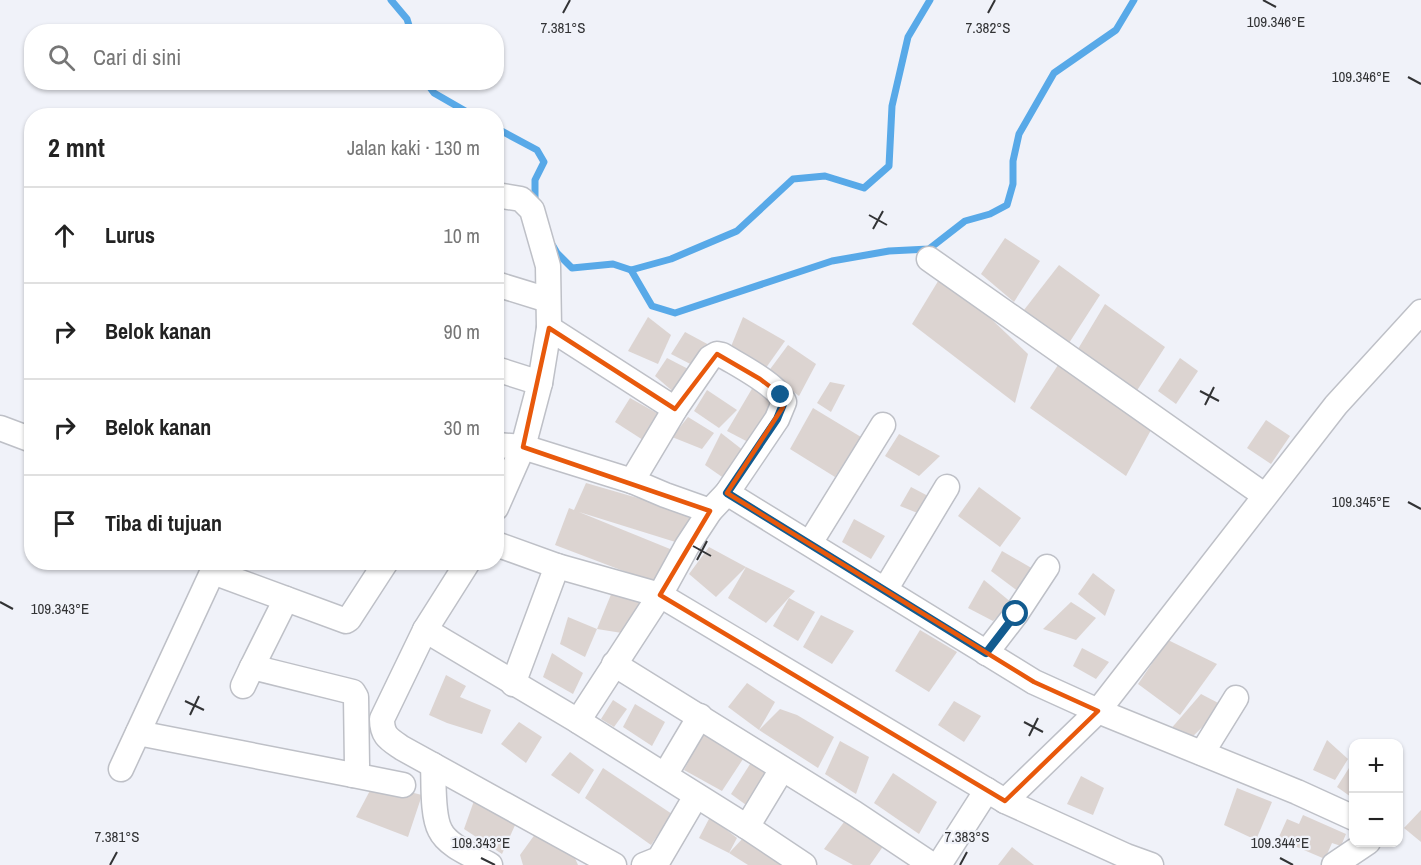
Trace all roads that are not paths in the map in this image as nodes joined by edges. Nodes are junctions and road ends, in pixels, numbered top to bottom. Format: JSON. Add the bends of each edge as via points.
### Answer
{"nodes":[{"id":1,"x":504,"y":196,"type":"edge"},
{"id":2,"x":928,"y":259,"type":"dead end"},
{"id":3,"x":504,"y":286,"type":"edge"},
{"id":4,"x":548,"y":300,"type":"junction"},
{"id":5,"x":1421,"y":312,"type":"edge"},
{"id":6,"x":549,"y":328,"type":"junction"},
{"id":7,"x":504,"y":372,"type":"edge"},
{"id":8,"x":540,"y":383,"type":"junction"},
{"id":9,"x":675,"y":409,"type":"junction"},
{"id":10,"x":883,"y":425,"type":"dead end"},
{"id":11,"x":0,"y":428,"type":"edge"},
{"id":12,"x":24,"y":437,"type":"edge"},
{"id":13,"x":504,"y":446,"type":"edge"},
{"id":14,"x":523,"y":447,"type":"junction"},
{"id":15,"x":632,"y":481,"type":"junction"},
{"id":16,"x":947,"y":487,"type":"dead end"},
{"id":17,"x":504,"y":490,"type":"edge"},
{"id":18,"x":727,"y":493,"type":"junction"},
{"id":19,"x":1264,"y":495,"type":"junction"},
{"id":20,"x":710,"y":511,"type":"junction"},
{"id":21,"x":810,"y":543,"type":"junction"},
{"id":22,"x":504,"y":547,"type":"edge"},
{"id":23,"x":556,"y":566,"type":"junction"},
{"id":24,"x":1047,"y":567,"type":"dead end"},
{"id":25,"x":214,"y":570,"type":"edge"},
{"id":26,"x":222,"y":570,"type":"edge"},
{"id":27,"x":381,"y":570,"type":"edge"},
{"id":28,"x":463,"y":570,"type":"edge"},
{"id":29,"x":885,"y":590,"type":"junction"},
{"id":30,"x":660,"y":595,"type":"junction"},
{"id":31,"x":286,"y":599,"type":"junction"},
{"id":32,"x":424,"y":630,"type":"junction"},
{"id":33,"x":986,"y":653,"type":"junction"},
{"id":34,"x":614,"y":664,"type":"junction"},
{"id":35,"x":513,"y":684,"type":"junction"},
{"id":36,"x":1236,"y":698,"type":"dead end"},
{"id":37,"x":1098,"y":711,"type":"junction"},
{"id":38,"x":700,"y":716,"type":"junction"},
{"id":39,"x":578,"y":721,"type":"junction"},
{"id":40,"x":138,"y":733,"type":"junction"},
{"id":41,"x":1202,"y":753,"type":"junction"},
{"id":42,"x":433,"y":765,"type":"junction"},
{"id":43,"x":121,"y":769,"type":"dead end"},
{"id":44,"x":783,"y":769,"type":"junction"},
{"id":45,"x":353,"y":775,"type":"junction"},
{"id":46,"x":665,"y":775,"type":"junction"},
{"id":47,"x":403,"y":785,"type":"dead end"},
{"id":48,"x":696,"y":795,"type":"junction"},
{"id":49,"x":996,"y":796,"type":"junction"},
{"id":50,"x":1349,"y":817,"type":"edge"},
{"id":51,"x":747,"y":827,"type":"junction"},
{"id":52,"x":1362,"y":847,"type":"edge"},
{"id":53,"x":1122,"y":861,"type":"edge"},
{"id":54,"x":490,"y":865,"type":"edge"},
{"id":55,"x":614,"y":865,"type":"edge"},
{"id":56,"x":644,"y":865,"type":"edge"},
{"id":57,"x":804,"y":865,"type":"edge"},
{"id":58,"x":932,"y":865,"type":"edge"},
{"id":59,"x":939,"y":865,"type":"edge"},
{"id":60,"x":1151,"y":865,"type":"edge"},
{"id":61,"x":1334,"y":865,"type":"edge"}],
"edges":[{"from":1,"to":4,"type":"street","via":[[521,199],[532,210],[548,266]]},
{"from":2,"to":19,"type":"street"},
{"from":3,"to":4,"type":"street"},
{"from":4,"to":6,"type":"street"},
{"from":5,"to":19,"type":"street","via":[[1336,405]]},
{"from":6,"to":8,"type":"street"},
{"from":6,"to":9,"type":"street"},
{"from":7,"to":8,"type":"street"},
{"from":8,"to":14,"type":"street"},
{"from":9,"to":15,"type":"street"},
{"from":9,"to":18,"type":"street","via":[[710,358],[717,354],[781,395],[784,402],[777,419]]},
{"from":10,"to":21,"type":"street"},
{"from":11,"to":12,"type":"street"},
{"from":13,"to":14,"type":"street"},
{"from":14,"to":15,"type":"street"},
{"from":14,"to":17,"type":"street"},
{"from":15,"to":20,"type":"street"},
{"from":16,"to":29,"type":"street"},
{"from":18,"to":20,"type":"street"},
{"from":18,"to":21,"type":"street"},
{"from":19,"to":37,"type":"street"},
{"from":20,"to":30,"type":"street"},
{"from":21,"to":29,"type":"street"},
{"from":22,"to":23,"type":"street"},
{"from":23,"to":30,"type":"street"},
{"from":23,"to":35,"type":"street"},
{"from":24,"to":33,"type":"street"},
{"from":25,"to":40,"type":"street"},
{"from":26,"to":31,"type":"street"},
{"from":27,"to":31,"type":"street","via":[[346,621]]},
{"from":28,"to":32,"type":"street"},
{"from":29,"to":33,"type":"street"},
{"from":30,"to":34,"type":"street"},
{"from":30,"to":49,"type":"street"},
{"from":31,"to":45,"type":"street","via":[[248,676],[352,692],[356,697],[357,765]]},
{"from":32,"to":35,"type":"street"},
{"from":32,"to":42,"type":"street","via":[[382,719],[382,730],[389,739]]},
{"from":33,"to":37,"type":"street","via":[[1034,682]]},
{"from":34,"to":38,"type":"street"},
{"from":34,"to":39,"type":"street"},
{"from":35,"to":39,"type":"street"},
{"from":36,"to":41,"type":"street"},
{"from":37,"to":41,"type":"street"},
{"from":37,"to":49,"type":"street"},
{"from":38,"to":44,"type":"street"},
{"from":38,"to":46,"type":"street"},
{"from":39,"to":46,"type":"street"},
{"from":40,"to":43,"type":"street"},
{"from":40,"to":45,"type":"street"},
{"from":41,"to":50,"type":"street"},
{"from":42,"to":54,"type":"street","via":[[440,832]]},
{"from":42,"to":55,"type":"street"},
{"from":44,"to":51,"type":"street"},
{"from":44,"to":58,"type":"street"},
{"from":45,"to":47,"type":"street"},
{"from":46,"to":48,"type":"street"},
{"from":48,"to":51,"type":"street"},
{"from":48,"to":56,"type":"street","via":[[659,859]]},
{"from":49,"to":53,"type":"street"},
{"from":49,"to":59,"type":"street"},
{"from":51,"to":57,"type":"street"},
{"from":52,"to":61,"type":"street"},
{"from":53,"to":60,"type":"street"}]}
